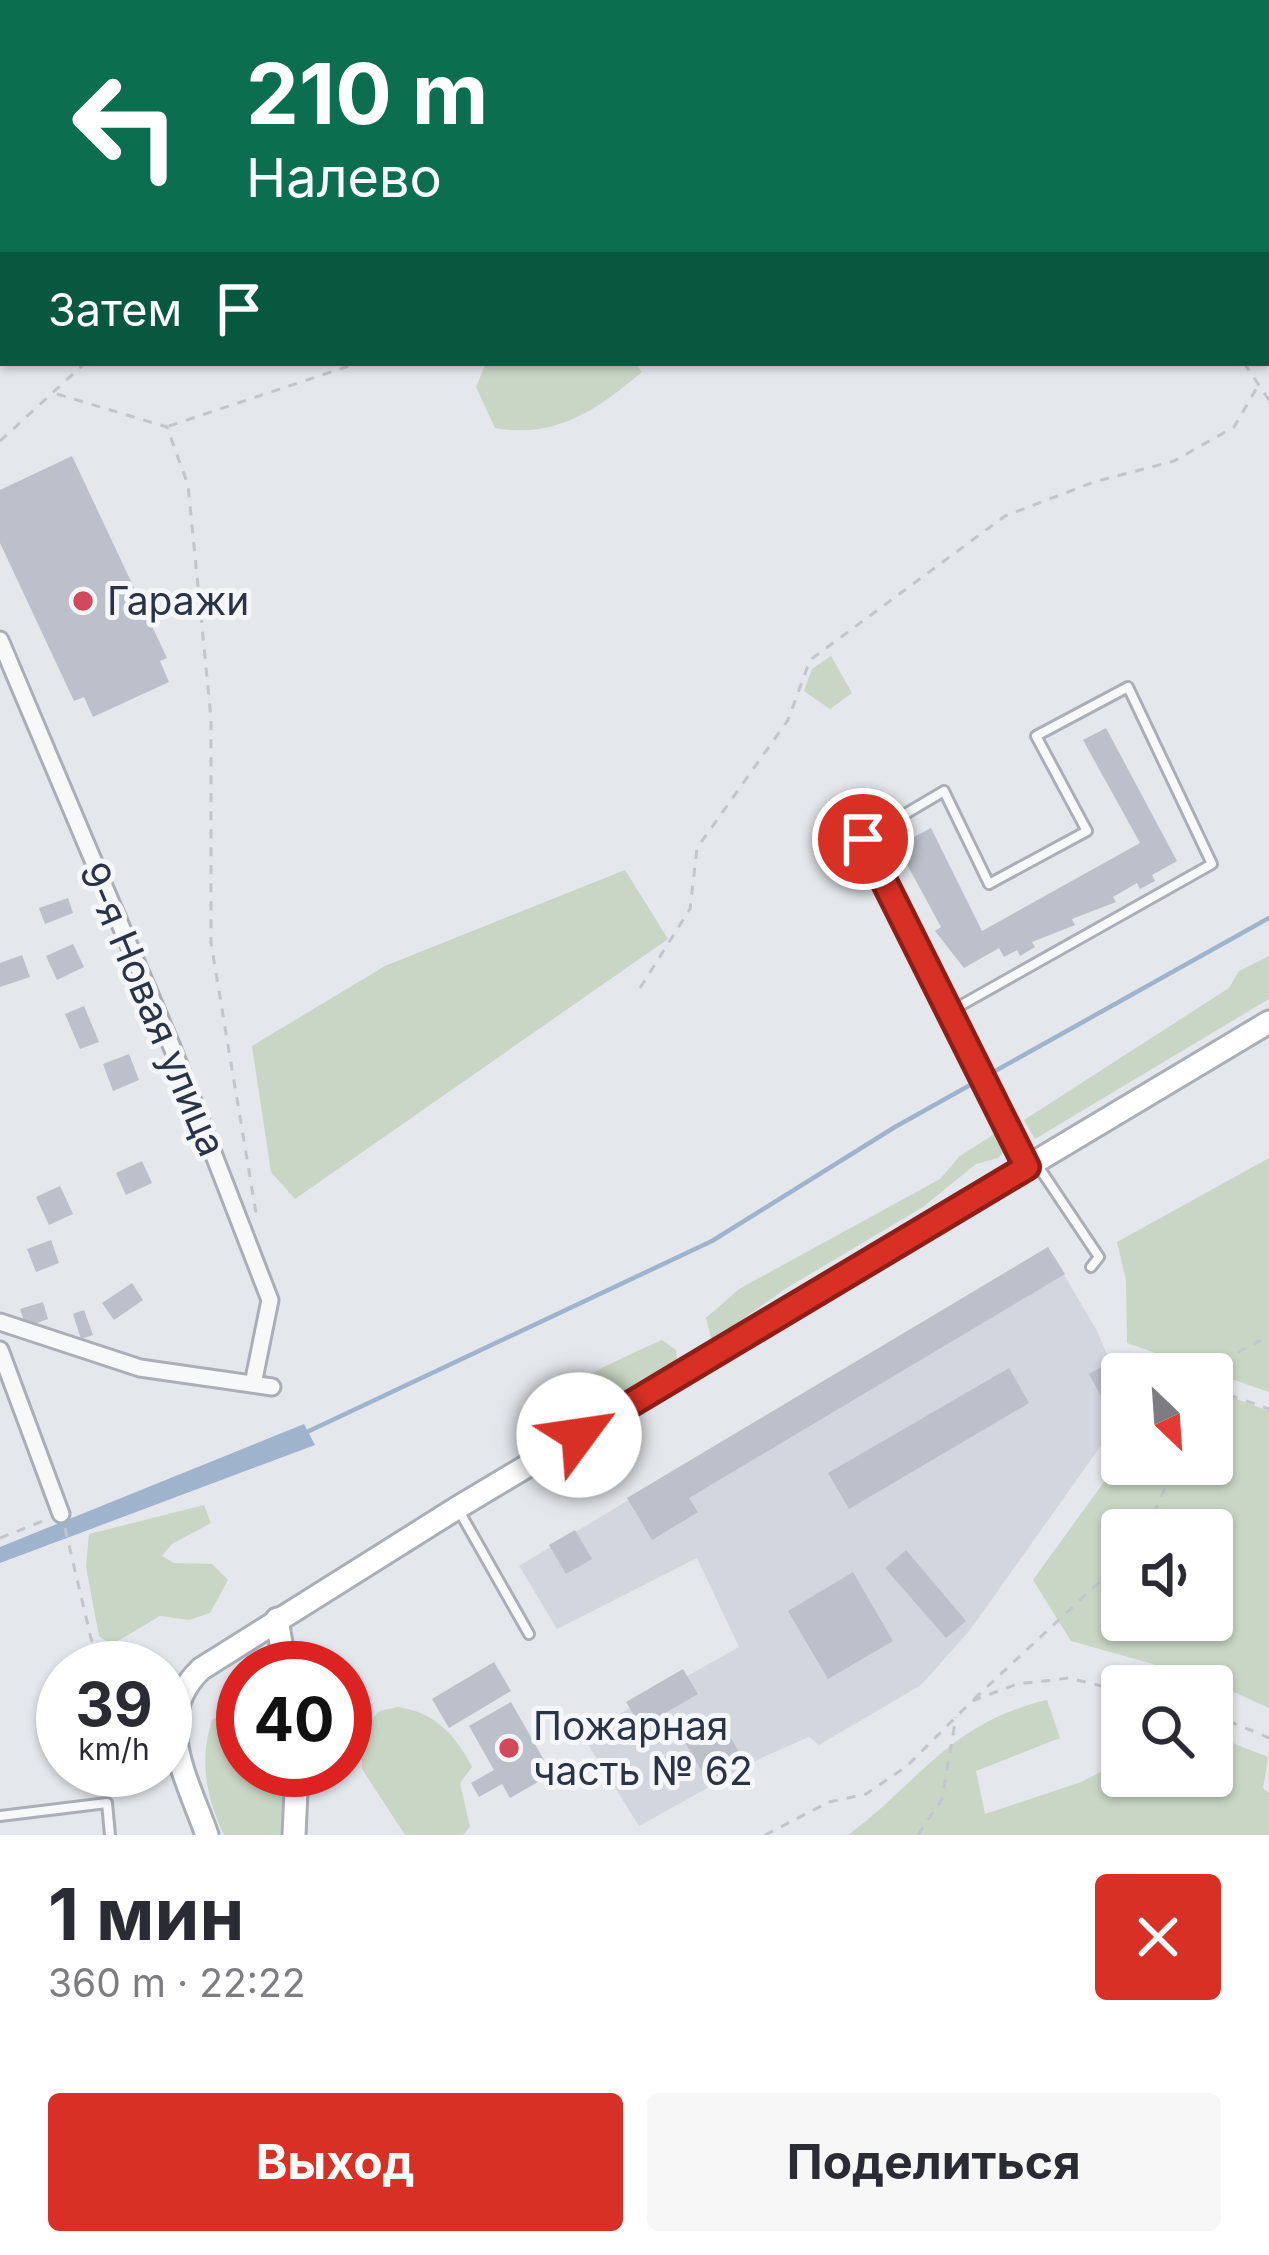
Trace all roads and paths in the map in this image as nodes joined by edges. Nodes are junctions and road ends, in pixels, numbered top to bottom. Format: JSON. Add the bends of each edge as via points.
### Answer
{"nodes":[{"id":1,"x":82,"y":366,"type":"edge"},
{"id":2,"x":349,"y":366,"type":"edge"},
{"id":3,"x":1246,"y":366,"type":"edge"},
{"id":4,"x":1259,"y":384,"type":"junction"},
{"id":5,"x":57,"y":394,"type":"junction"},
{"id":6,"x":1269,"y":400,"type":"edge"},
{"id":7,"x":167,"y":427,"type":"junction"},
{"id":8,"x":0,"y":441,"type":"edge"},
{"id":9,"x":0,"y":640,"type":"edge"},
{"id":10,"x":640,"y":988,"type":"dead end"},
{"id":11,"x":949,"y":1012,"type":"junction"},
{"id":12,"x":1269,"y":1022,"type":"edge"},
{"id":13,"x":1031,"y":1164,"type":"junction"},
{"id":14,"x":259,"y":1233,"type":"dead end"},
{"id":15,"x":1091,"y":1267,"type":"dead end"},
{"id":16,"x":0,"y":1322,"type":"edge"},
{"id":17,"x":1269,"y":1336,"type":"edge"},
{"id":18,"x":0,"y":1350,"type":"edge"},
{"id":19,"x":1233,"y":1358,"type":"edge"},
{"id":20,"x":253,"y":1384,"type":"junction"},
{"id":21,"x":272,"y":1387,"type":"dead end"},
{"id":22,"x":1233,"y":1396,"type":"edge"},
{"id":23,"x":1269,"y":1409,"type":"edge"},
{"id":24,"x":458,"y":1508,"type":"junction"},
{"id":25,"x":61,"y":1514,"type":"junction"},
{"id":26,"x":0,"y":1538,"type":"edge"},
{"id":27,"x":1101,"y":1581,"type":"edge"},
{"id":28,"x":277,"y":1619,"type":"junction"},
{"id":29,"x":529,"y":1634,"type":"dead end"},
{"id":30,"x":92,"y":1641,"type":"edge"},
{"id":31,"x":281,"y":1641,"type":"edge"},
{"id":32,"x":1101,"y":1685,"type":"edge"},
{"id":33,"x":972,"y":1701,"type":"junction"},
{"id":34,"x":957,"y":1715,"type":"junction"},
{"id":35,"x":1233,"y":1723,"type":"edge"},
{"id":36,"x":1269,"y":1738,"type":"edge"},
{"id":37,"x":296,"y":1797,"type":"edge"},
{"id":38,"x":0,"y":1816,"type":"edge"},
{"id":39,"x":110,"y":1835,"type":"edge"},
{"id":40,"x":207,"y":1835,"type":"edge"},
{"id":41,"x":295,"y":1835,"type":"edge"},
{"id":42,"x":765,"y":1835,"type":"edge"},
{"id":43,"x":918,"y":1835,"type":"edge"}],
"edges":[{"from":1,"to":5,"type":"path"},
{"from":2,"to":7,"type":"path"},
{"from":3,"to":4,"type":"path"},
{"from":4,"to":6,"type":"path"},
{"from":4,"to":10,"type":"path","via":[[1234,427],[1174,461],[1005,516],[810,660],[788,720],[697,848],[690,909]]},
{"from":5,"to":7,"type":"path"},
{"from":5,"to":8,"type":"path"},
{"from":7,"to":14,"type":"path","via":[[188,485],[211,718],[211,943]]},
{"from":9,"to":20,"type":"street","name":"9-я Новая улица","via":[[270,1300]]},
{"from":11,"to":11,"type":"lane","via":[[863,839],[944,791],[989,884],[1087,831],[1036,736],[1129,687],[1212,864]]},
{"from":11,"to":13,"type":"lane"},
{"from":12,"to":13,"type":"street"},
{"from":13,"to":15,"type":"lane","via":[[1099,1258]]},
{"from":13,"to":24,"type":"street"},
{"from":16,"to":20,"type":"street","via":[[140,1368]]},
{"from":17,"to":19,"type":"path"},
{"from":18,"to":25,"type":"street"},
{"from":20,"to":21,"type":"street"},
{"from":22,"to":23,"type":"path"},
{"from":24,"to":28,"type":"street"},
{"from":24,"to":29,"type":"lane"},
{"from":25,"to":26,"type":"path"},
{"from":25,"to":30,"type":"path"},
{"from":27,"to":33,"type":"path"},
{"from":28,"to":31,"type":"street"},
{"from":28,"to":40,"type":"street","via":[[201,1669],[172,1709]]},
{"from":32,"to":33,"type":"path","via":[[1070,1678],[1017,1684]]},
{"from":33,"to":34,"type":"path"},
{"from":34,"to":42,"type":"path","via":[[866,1794],[829,1802]]},
{"from":34,"to":43,"type":"path","via":[[942,1799]]},
{"from":35,"to":36,"type":"path"},
{"from":37,"to":41,"type":"street"},
{"from":38,"to":39,"type":"lane","via":[[107,1803]]}]}
